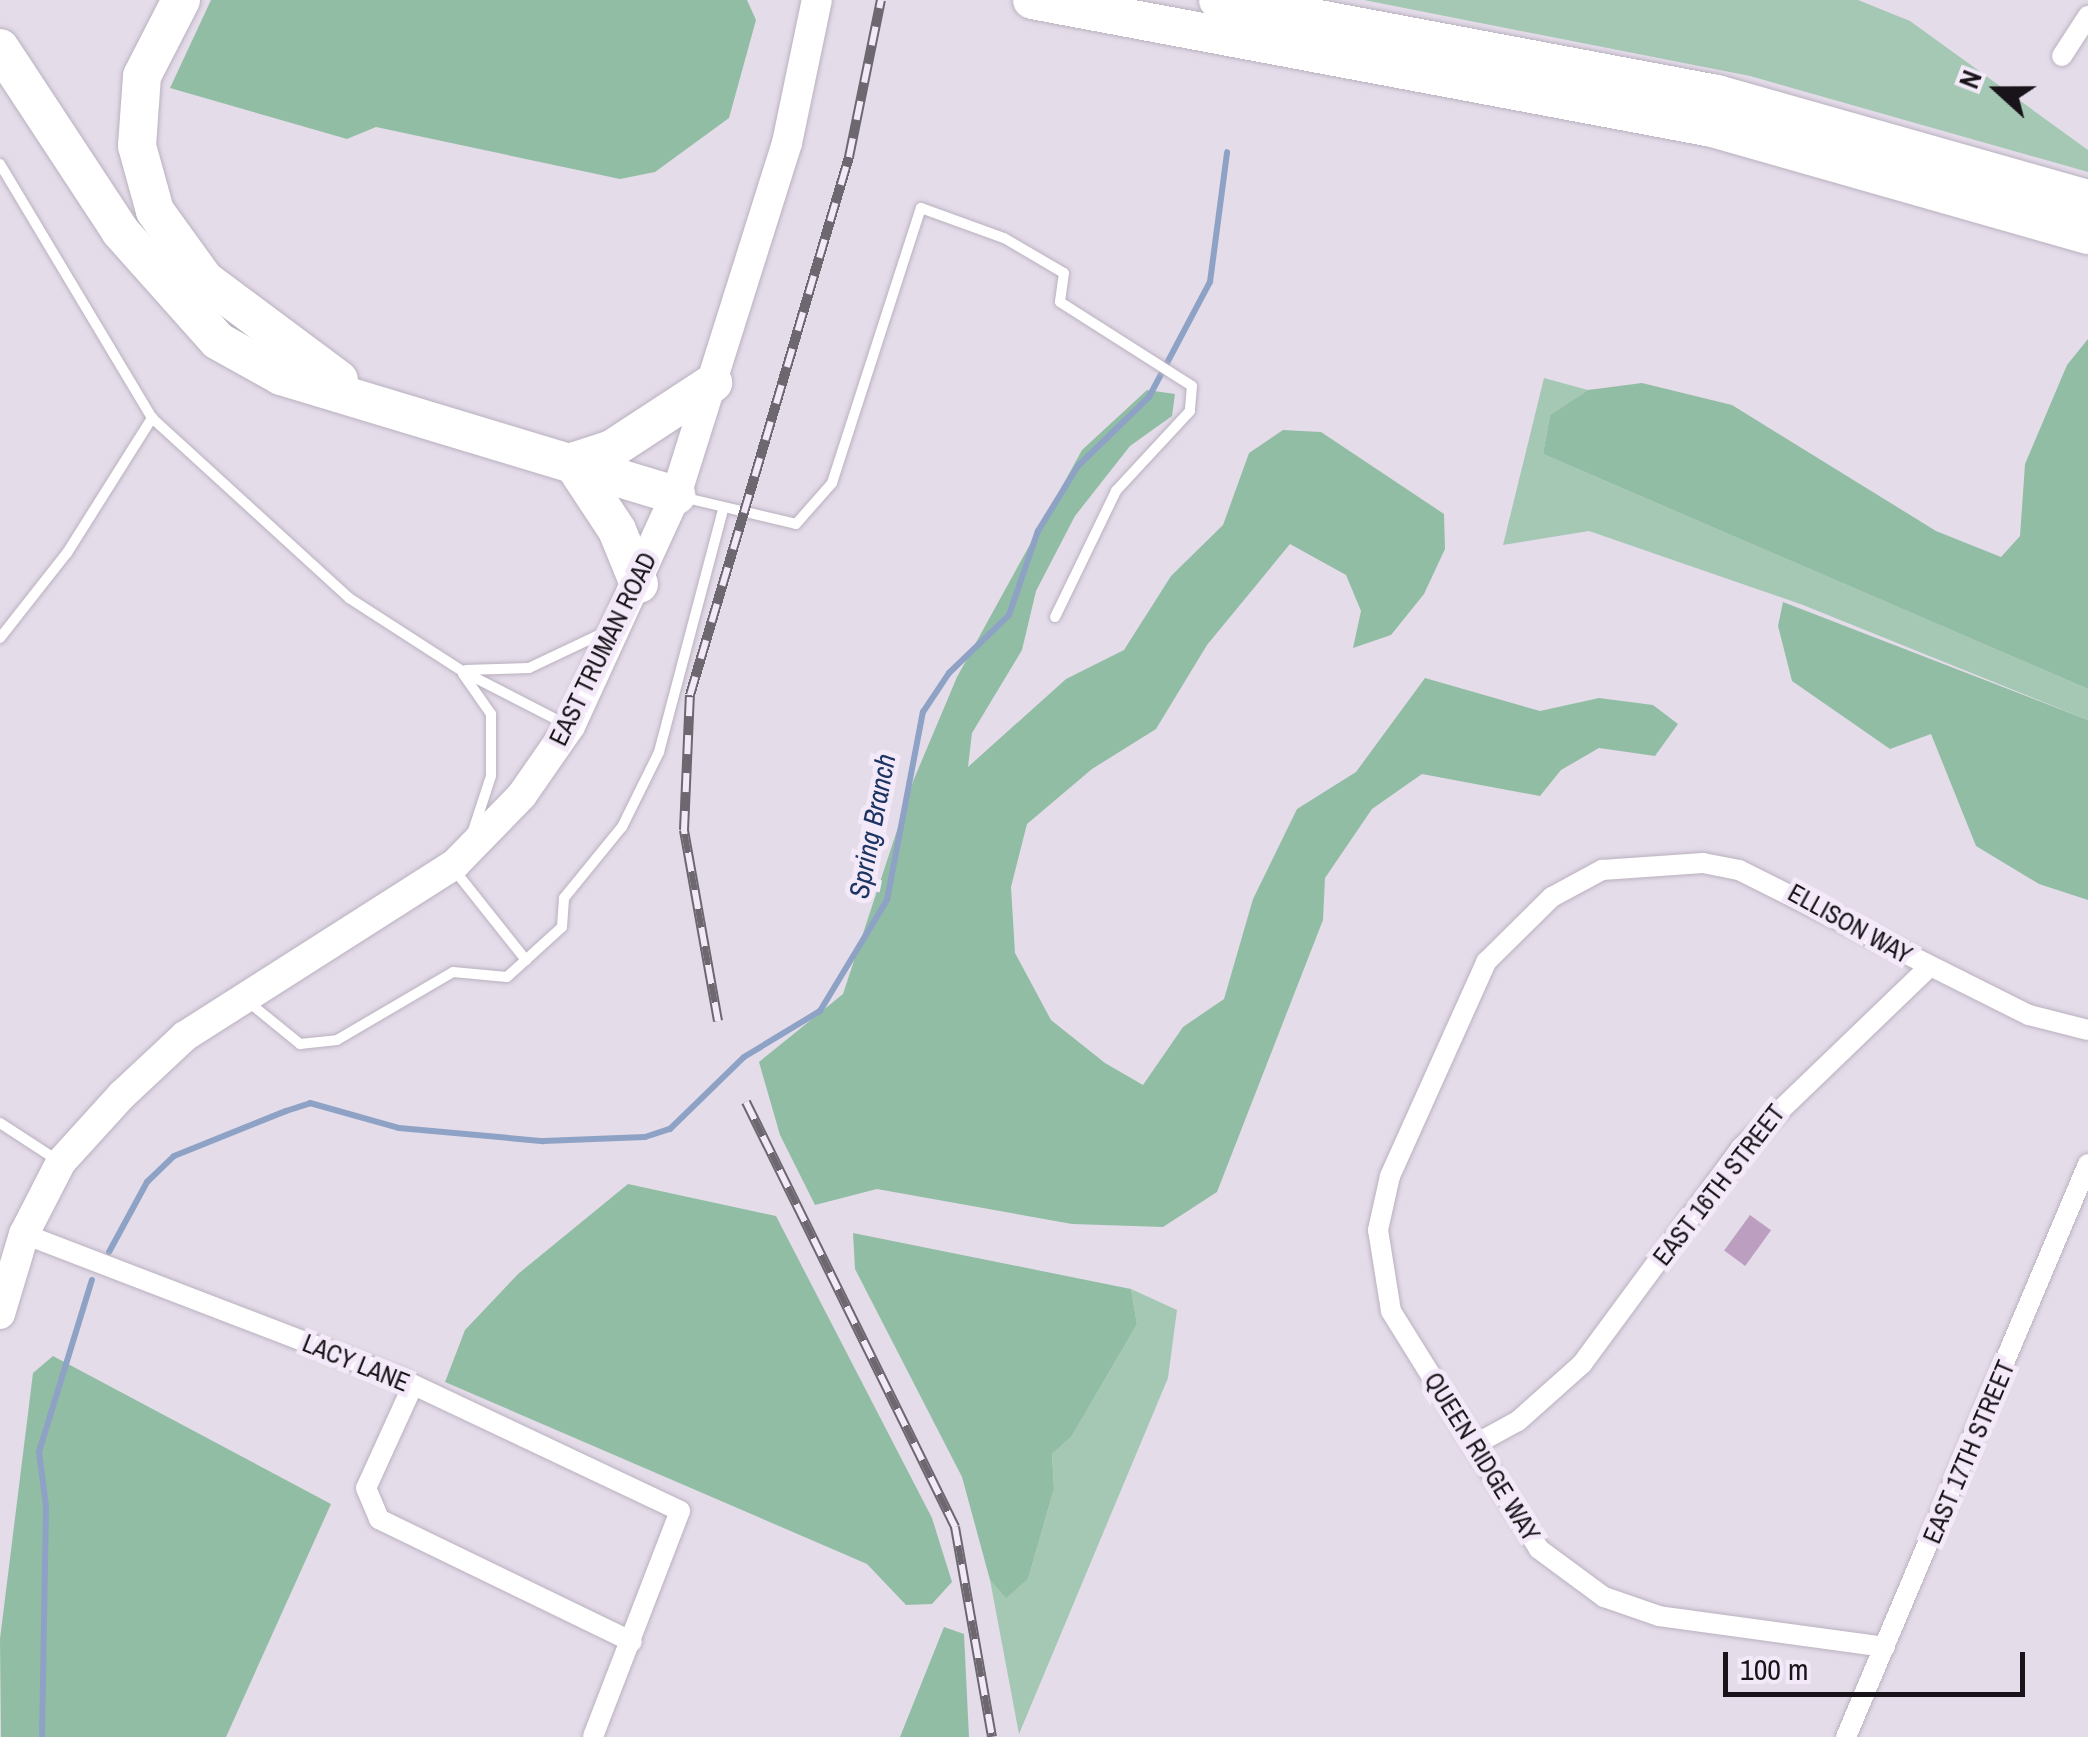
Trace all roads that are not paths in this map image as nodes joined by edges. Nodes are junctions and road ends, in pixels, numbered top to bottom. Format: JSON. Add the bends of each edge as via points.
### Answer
{"nodes":[{"id":1,"x":181,"y":0,"type":"edge"},
{"id":2,"x":817,"y":0,"type":"edge"},
{"id":3,"x":1032,"y":0,"type":"edge"},
{"id":4,"x":1218,"y":0,"type":"edge"},
{"id":5,"x":2088,"y":16,"type":"edge"},
{"id":6,"x":0,"y":48,"type":"edge"},
{"id":7,"x":2062,"y":56,"type":"dead end"},
{"id":8,"x":0,"y":164,"type":"edge"},
{"id":9,"x":2088,"y":199,"type":"edge"},
{"id":10,"x":2088,"y":236,"type":"edge"},
{"id":11,"x":713,"y":383,"type":"junction"},
{"id":12,"x":362,"y":394,"type":"junction"},
{"id":13,"x":152,"y":418,"type":"junction"},
{"id":14,"x":572,"y":462,"type":"junction"},
{"id":15,"x":676,"y":495,"type":"junction"},
{"id":16,"x":723,"y":509,"type":"junction"},
{"id":17,"x":634,"y":596,"type":"junction"},
{"id":18,"x":1055,"y":618,"type":"dead end"},
{"id":19,"x":0,"y":638,"type":"edge"},
{"id":20,"x":460,"y":669,"type":"junction"},
{"id":21,"x":570,"y":726,"type":"junction"},
{"id":22,"x":459,"y":860,"type":"junction"},
{"id":23,"x":526,"y":960,"type":"junction"},
{"id":24,"x":1928,"y":968,"type":"junction"},
{"id":25,"x":246,"y":999,"type":"junction"},
{"id":26,"x":2088,"y":1030,"type":"edge"},
{"id":27,"x":0,"y":1123,"type":"edge"},
{"id":28,"x":60,"y":1162,"type":"junction"},
{"id":29,"x":2088,"y":1164,"type":"edge"},
{"id":30,"x":24,"y":1234,"type":"junction"},
{"id":31,"x":1378,"y":1250,"type":"joint"},
{"id":32,"x":0,"y":1314,"type":"edge"},
{"id":33,"x":412,"y":1385,"type":"junction"},
{"id":34,"x":1474,"y":1445,"type":"junction"},
{"id":35,"x":632,"y":1642,"type":"junction"},
{"id":36,"x":1884,"y":1646,"type":"junction"},
{"id":37,"x":593,"y":1737,"type":"edge"},
{"id":38,"x":1846,"y":1737,"type":"edge"}],
"edges":[{"from":1,"to":12,"type":"highway","via":[[142,76],[136,146],[154,212],[205,280]]},
{"from":2,"to":11,"type":"main road","name":"EAST TRUMAN ROAD","via":[[787,142]]},
{"from":3,"to":10,"type":"highway","via":[[1712,128]]},
{"from":4,"to":9,"type":"highway","via":[[1716,94]]},
{"from":5,"to":7,"type":"street"},
{"from":6,"to":12,"type":"highway","via":[[169,295],[218,341],[281,376]]},
{"from":8,"to":13,"type":"lane"},
{"from":11,"to":14,"type":"highway","via":[[612,449]]},
{"from":11,"to":15,"type":"main road","name":"EAST TRUMAN ROAD"},
{"from":12,"to":14,"type":"highway"},
{"from":13,"to":19,"type":"lane","via":[[67,553]]},
{"from":13,"to":20,"type":"lane","via":[[348,598]]},
{"from":14,"to":15,"type":"highway"},
{"from":14,"to":17,"type":"highway","via":[[618,530]]},
{"from":15,"to":16,"type":"lane"},
{"from":15,"to":17,"type":"main road","name":"EAST TRUMAN ROAD"},
{"from":16,"to":18,"type":"lane","via":[[796,524],[832,482],[921,208],[1004,238],[1064,274],[1060,302],[1192,386],[1190,411],[1116,491]]},
{"from":16,"to":23,"type":"lane","via":[[659,752],[622,827],[564,898],[562,927]]},
{"from":17,"to":20,"type":"lane","via":[[600,636],[529,668]]},
{"from":17,"to":21,"type":"main road","name":"EAST TRUMAN ROAD"},
{"from":20,"to":21,"type":"lane"},
{"from":20,"to":22,"type":"lane","via":[[490,714],[491,776]]},
{"from":21,"to":22,"type":"main road","name":"EAST TRUMAN ROAD","via":[[522,796]]},
{"from":22,"to":23,"type":"lane"},
{"from":22,"to":25,"type":"main road","name":"EAST TRUMAN ROAD"},
{"from":23,"to":25,"type":"lane","via":[[507,977],[452,972],[337,1040],[300,1044]]},
{"from":24,"to":26,"type":"street","name":"ELLISON WAY","via":[[2029,1015]]},
{"from":24,"to":31,"type":"street","name":"ELLISON WAY","via":[[1739,870],[1703,863],[1602,870],[1552,896],[1486,962],[1390,1176]]},
{"from":24,"to":34,"type":"street","name":"EAST 16TH STREET","via":[[1741,1148],[1582,1364],[1518,1421]]},
{"from":25,"to":28,"type":"main road","name":"EAST TRUMAN ROAD","via":[[184,1036]]},
{"from":27,"to":28,"type":"lane"},
{"from":28,"to":30,"type":"main road","name":"EAST TRUMAN ROAD"},
{"from":29,"to":36,"type":"street","name":"EAST 17TH STREET"},
{"from":30,"to":32,"type":"main road","name":"EAST TRUMAN ROAD"},
{"from":30,"to":33,"type":"street","name":"LACY LANE"},
{"from":31,"to":34,"type":"street","name":"QUEEN RIDGE WAY","via":[[1391,1311]]},
{"from":33,"to":35,"type":"street","via":[[366,1488],[378,1519]]},
{"from":33,"to":35,"type":"street","name":"LACY LANE","via":[[680,1511]]},
{"from":34,"to":36,"type":"street","name":"QUEEN RIDGE WAY","via":[[1539,1549],[1604,1598],[1659,1616]]},
{"from":35,"to":37,"type":"street"},
{"from":36,"to":38,"type":"street","name":"EAST 17TH STREET"}]}
